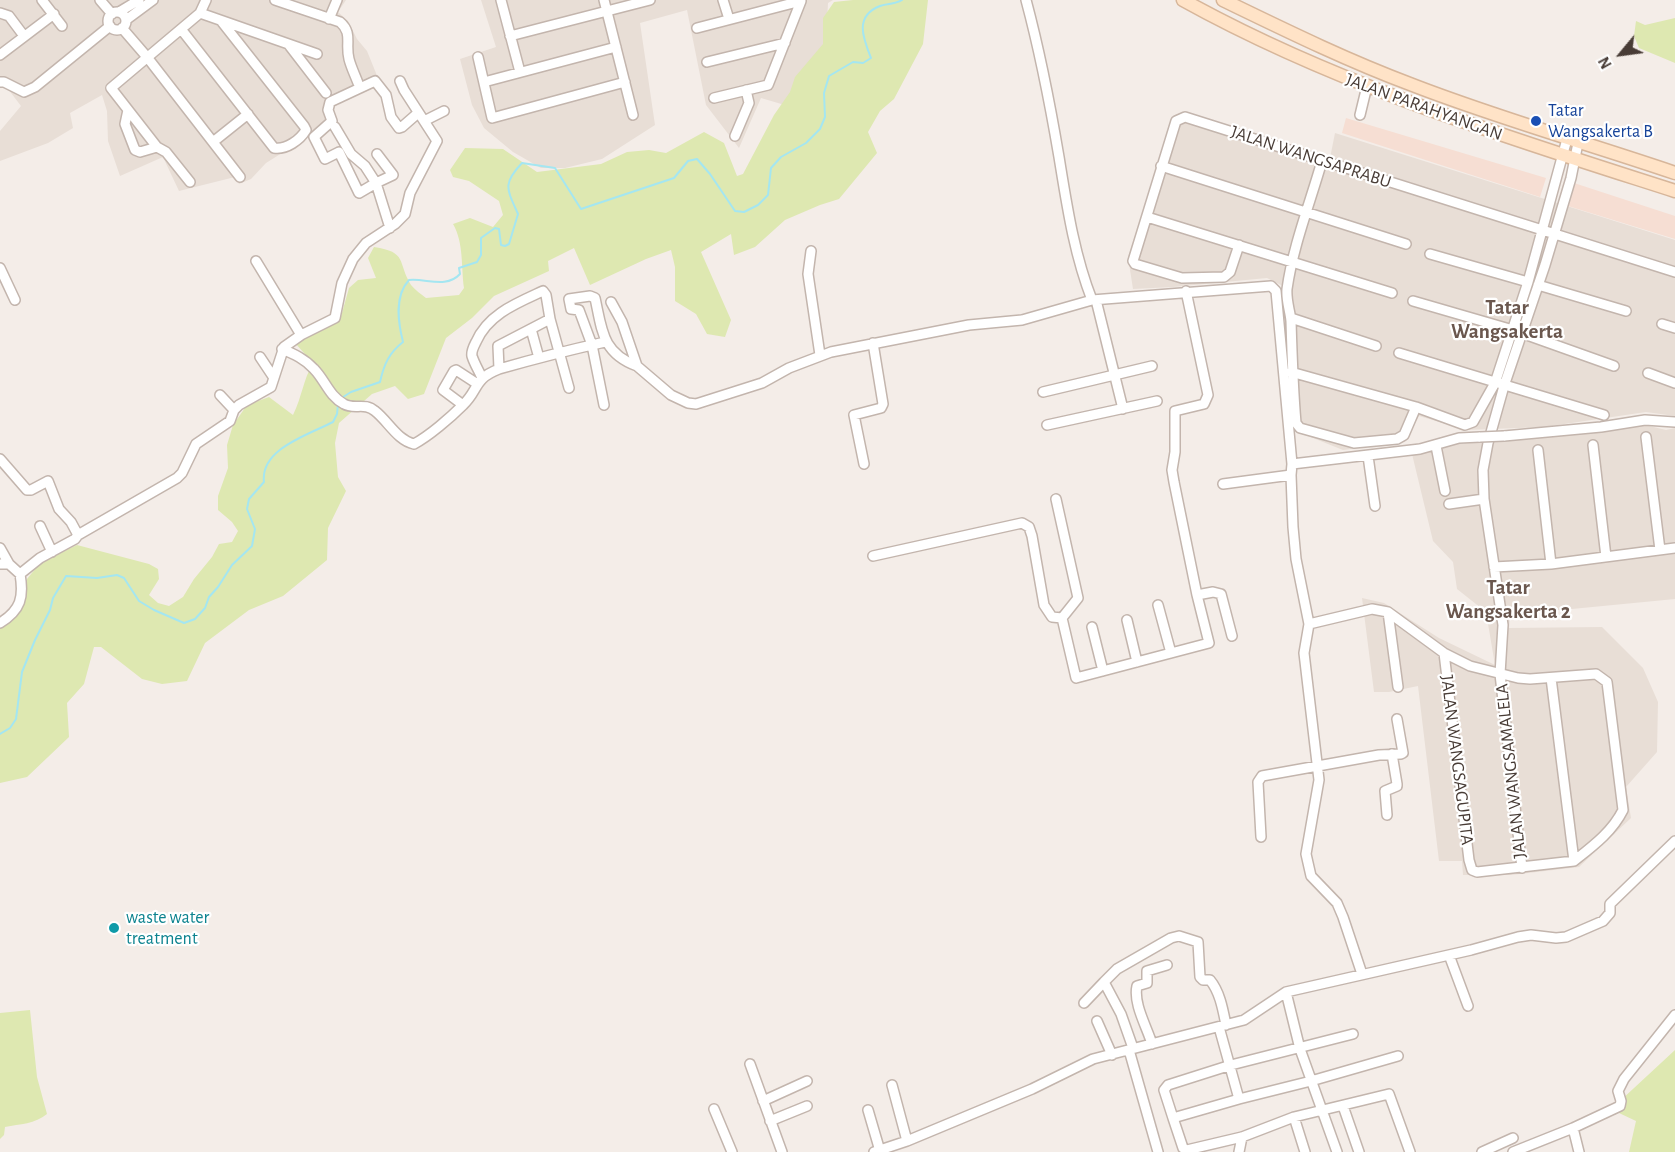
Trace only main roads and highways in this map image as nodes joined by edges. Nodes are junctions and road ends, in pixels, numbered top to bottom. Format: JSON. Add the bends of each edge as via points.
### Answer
{"nodes":[{"id":1,"x":1183,"y":0,"type":"edge"},
{"id":2,"x":1223,"y":0,"type":"edge"},
{"id":3,"x":1675,"y":173,"type":"edge"},
{"id":4,"x":1675,"y":191,"type":"edge"}],
"edges":[{"from":1,"to":4,"type":"main road","name":"JALAN PARAHYANGAN","via":[[1367,86],[1473,126]]},
{"from":2,"to":3,"type":"main road","name":"JALAN PARAHYANGAN","via":[[1363,66],[1469,106]]}]}
